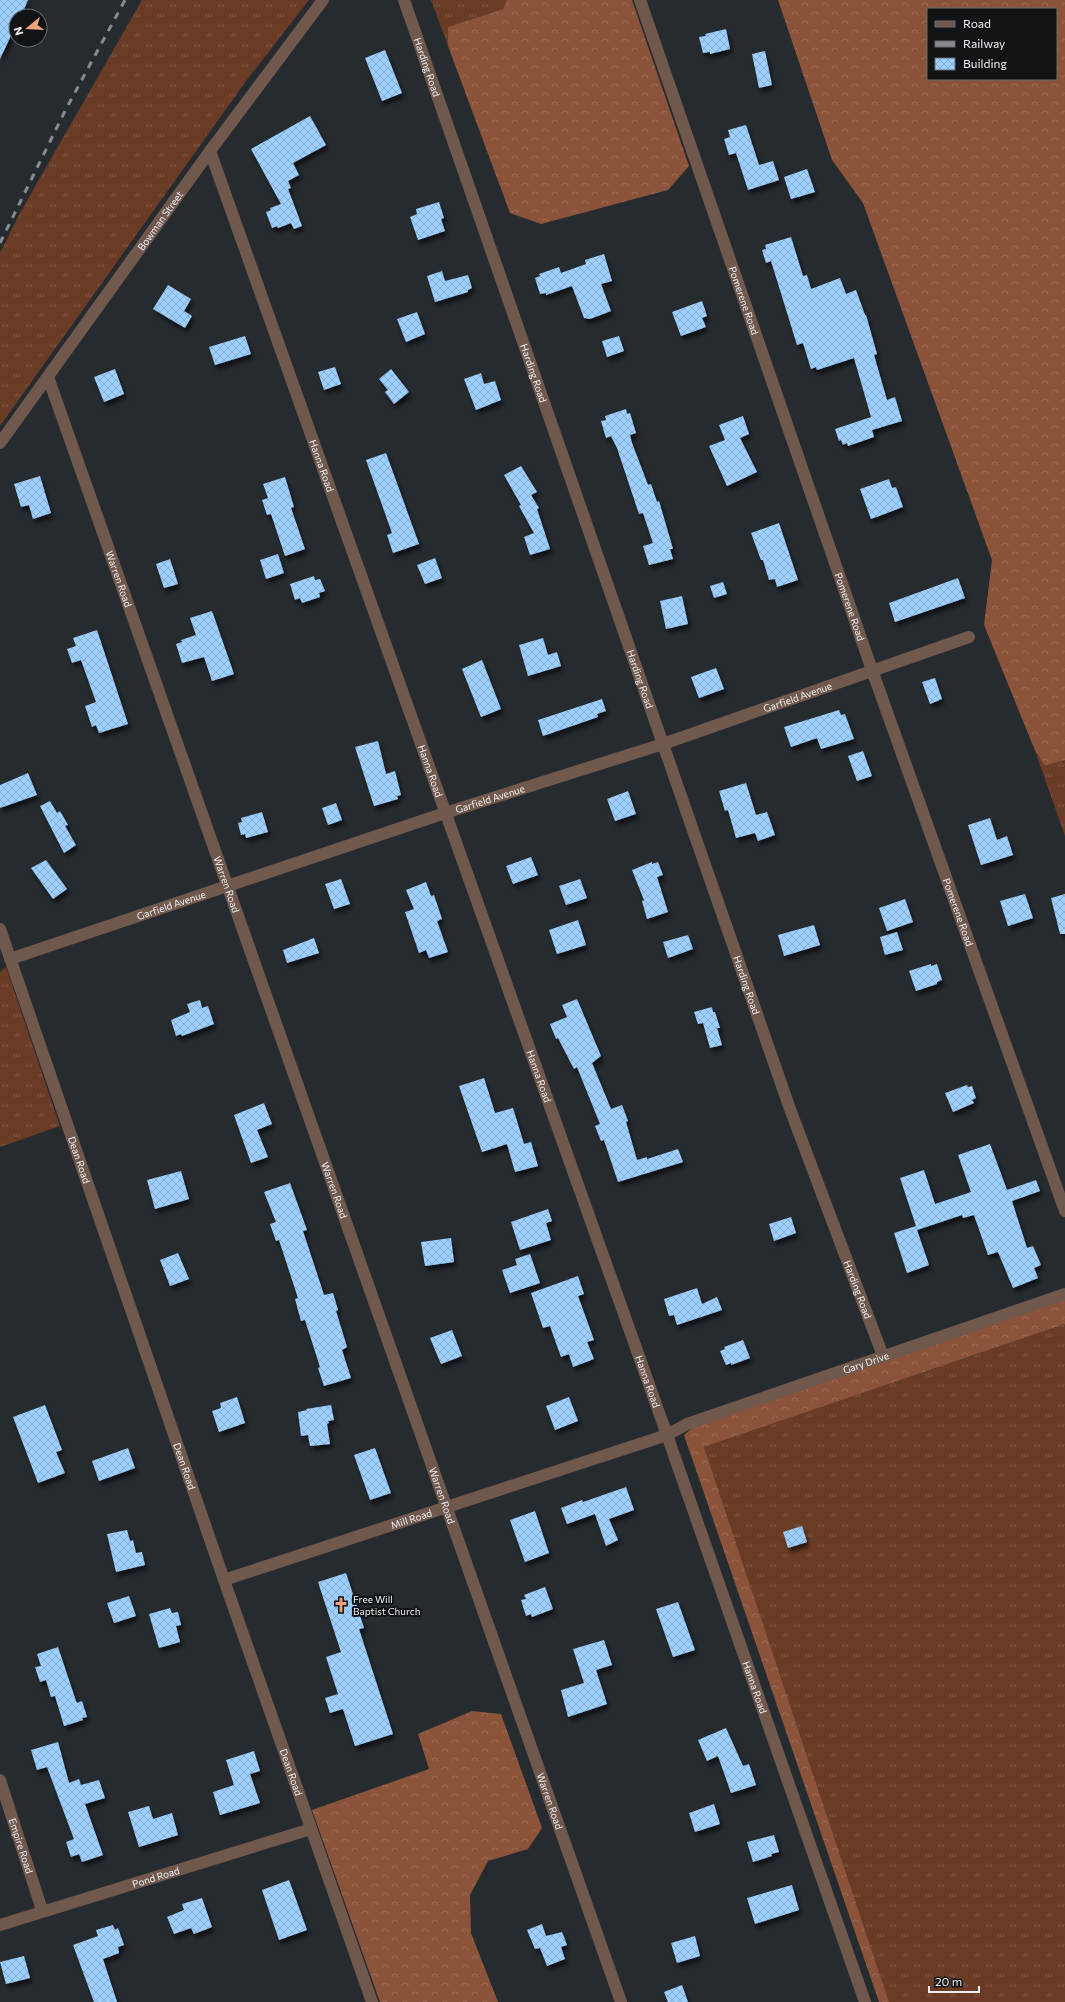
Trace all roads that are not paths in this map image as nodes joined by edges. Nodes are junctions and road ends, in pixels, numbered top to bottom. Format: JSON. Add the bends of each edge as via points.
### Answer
{"nodes":[{"id":1,"x":323,"y":0,"type":"edge"},
{"id":2,"x":404,"y":0,"type":"edge"},
{"id":3,"x":640,"y":0,"type":"edge"},
{"id":4,"x":210,"y":151,"type":"junction"},
{"id":5,"x":48,"y":377,"type":"junction"},
{"id":6,"x":0,"y":443,"type":"edge"},
{"id":7,"x":969,"y":637,"type":"dead end"},
{"id":8,"x":872,"y":670,"type":"junction"},
{"id":9,"x":663,"y":744,"type":"junction"},
{"id":10,"x":445,"y":813,"type":"junction"},
{"id":11,"x":226,"y":886,"type":"junction"},
{"id":12,"x":0,"y":929,"type":"edge"},
{"id":13,"x":10,"y":959,"type":"junction"},
{"id":14,"x":1065,"y":1211,"type":"edge"},
{"id":15,"x":1065,"y":1294,"type":"edge"},
{"id":16,"x":883,"y":1356,"type":"junction"},
{"id":17,"x":668,"y":1435,"type":"junction"},
{"id":18,"x":448,"y":1508,"type":"junction"},
{"id":19,"x":224,"y":1580,"type":"junction"},
{"id":20,"x":0,"y":1780,"type":"edge"},
{"id":21,"x":311,"y":1829,"type":"junction"},
{"id":22,"x":42,"y":1910,"type":"junction"},
{"id":23,"x":0,"y":1924,"type":"edge"},
{"id":24,"x":372,"y":2002,"type":"edge"},
{"id":25,"x":621,"y":2002,"type":"edge"},
{"id":26,"x":865,"y":2002,"type":"edge"}],
"edges":[{"from":1,"to":4,"type":"street","name":"Bowman Street"},
{"from":2,"to":9,"type":"street","name":"Harding Road"},
{"from":3,"to":8,"type":"street","name":"Pomerene Road"},
{"from":4,"to":5,"type":"street","name":"Bowman Street"},
{"from":4,"to":10,"type":"street","name":"Hanna Road"},
{"from":5,"to":6,"type":"street","name":"Bowman Street"},
{"from":5,"to":11,"type":"street","name":"Warren Road"},
{"from":7,"to":8,"type":"street","name":"Garfield Avenue"},
{"from":8,"to":9,"type":"street","name":"Garfield Avenue"},
{"from":8,"to":14,"type":"street","name":"Pomerene Road"},
{"from":9,"to":10,"type":"street","name":"Garfield Avenue"},
{"from":9,"to":16,"type":"street","name":"Harding Road","via":[[790,1108]]},
{"from":10,"to":11,"type":"street","name":"Garfield Avenue"},
{"from":10,"to":17,"type":"street","name":"Hanna Road"},
{"from":11,"to":13,"type":"street","name":"Garfield Avenue"},
{"from":11,"to":18,"type":"street","name":"Warren Road"},
{"from":12,"to":13,"type":"street","name":"Dean Road"},
{"from":13,"to":19,"type":"street","name":"Dean Road"},
{"from":15,"to":16,"type":"street","name":"Gary Drive"},
{"from":16,"to":17,"type":"street","name":"Gary Drive","via":[[687,1424]]},
{"from":17,"to":18,"type":"street","name":"Mill Road"},
{"from":17,"to":26,"type":"street","name":"Hanna Road"},
{"from":18,"to":19,"type":"street","name":"Mill Road"},
{"from":18,"to":25,"type":"street","name":"Warren Road"},
{"from":19,"to":21,"type":"street","name":"Dean Road"},
{"from":20,"to":22,"type":"street","name":"Empire Road"},
{"from":21,"to":22,"type":"street","name":"Pond Road"},
{"from":21,"to":24,"type":"street","name":"Dean Road"},
{"from":22,"to":23,"type":"street","name":"Pond Road"}]}
